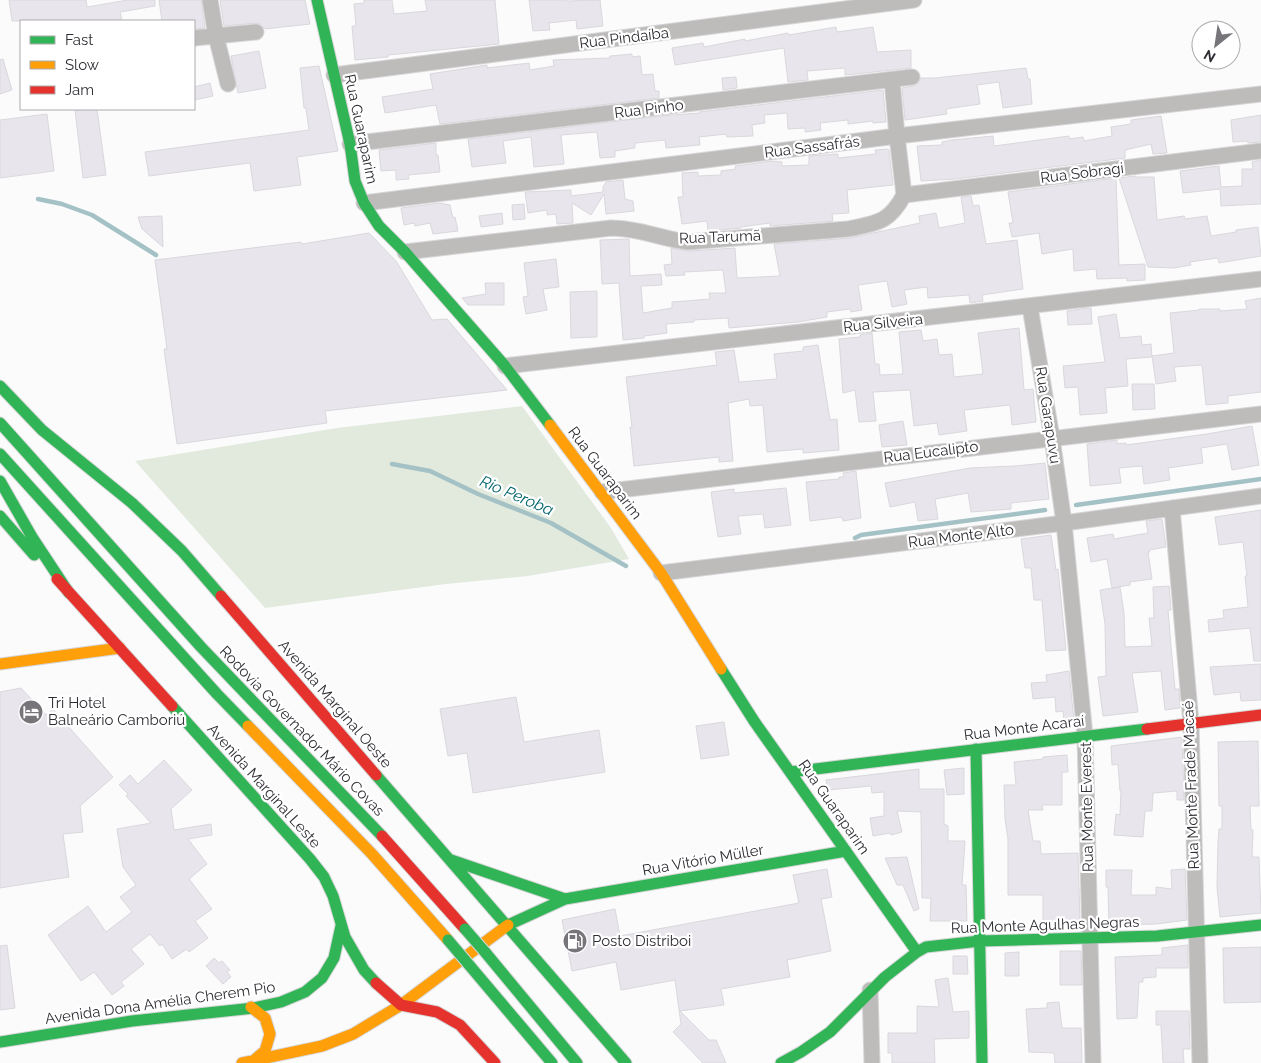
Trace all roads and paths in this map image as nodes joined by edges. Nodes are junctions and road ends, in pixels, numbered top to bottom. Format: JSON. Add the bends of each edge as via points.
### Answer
{"nodes":[{"id":1,"x":210,"y":0,"type":"edge"},
{"id":2,"x":317,"y":0,"type":"edge"},
{"id":3,"x":914,"y":0,"type":"edge"},
{"id":4,"x":256,"y":32,"type":"dead end"},
{"id":5,"x":216,"y":36,"type":"junction"},
{"id":6,"x":195,"y":38,"type":"edge"},
{"id":7,"x":334,"y":75,"type":"junction"},
{"id":8,"x":912,"y":77,"type":"dead end"},
{"id":9,"x":892,"y":80,"type":"junction"},
{"id":10,"x":228,"y":84,"type":"dead end"},
{"id":11,"x":1261,"y":94,"type":"edge"},
{"id":12,"x":896,"y":136,"type":"junction"},
{"id":13,"x":350,"y":144,"type":"junction"},
{"id":14,"x":1261,"y":151,"type":"edge"},
{"id":15,"x":904,"y":195,"type":"junction"},
{"id":16,"x":364,"y":203,"type":"junction"},
{"id":17,"x":405,"y":252,"type":"junction"},
{"id":18,"x":1261,"y":279,"type":"edge"},
{"id":19,"x":1030,"y":307,"type":"junction"},
{"id":20,"x":505,"y":366,"type":"junction"},
{"id":21,"x":0,"y":386,"type":"edge"},
{"id":22,"x":1261,"y":414,"type":"edge"},
{"id":23,"x":0,"y":423,"type":"edge"},
{"id":24,"x":1052,"y":438,"type":"junction"},
{"id":25,"x":0,"y":454,"type":"edge"},
{"id":26,"x":0,"y":481,"type":"edge"},
{"id":27,"x":602,"y":492,"type":"junction"},
{"id":28,"x":1261,"y":496,"type":"edge"},
{"id":29,"x":1172,"y":508,"type":"junction"},
{"id":30,"x":0,"y":516,"type":"edge"},
{"id":31,"x":1064,"y":523,"type":"junction"},
{"id":32,"x":661,"y":573,"type":"junction"},
{"id":33,"x":69,"y":593,"type":"junction"},
{"id":34,"x":120,"y":648,"type":"junction"},
{"id":35,"x":0,"y":664,"type":"edge"},
{"id":36,"x":1261,"y":715,"type":"edge"},
{"id":37,"x":1191,"y":724,"type":"junction"},
{"id":38,"x":1085,"y":736,"type":"junction"},
{"id":39,"x":976,"y":749,"type":"junction"},
{"id":40,"x":790,"y":772,"type":"junction"},
{"id":41,"x":846,"y":850,"type":"junction"},
{"id":42,"x":451,"y":860,"type":"junction"},
{"id":43,"x":566,"y":899,"type":"junction"},
{"id":44,"x":508,"y":925,"type":"junction"},
{"id":45,"x":1261,"y":925,"type":"edge"},
{"id":46,"x":341,"y":926,"type":"junction"},
{"id":47,"x":1196,"y":932,"type":"junction"},
{"id":48,"x":1090,"y":938,"type":"junction"},
{"id":49,"x":980,"y":941,"type":"junction"},
{"id":50,"x":917,"y":952,"type":"junction"},
{"id":51,"x":870,"y":990,"type":"junction"},
{"id":52,"x":401,"y":1005,"type":"junction"},
{"id":53,"x":252,"y":1007,"type":"junction"},
{"id":54,"x":0,"y":1042,"type":"edge"},
{"id":55,"x":247,"y":1062,"type":"edge"},
{"id":56,"x":495,"y":1063,"type":"edge"},
{"id":57,"x":552,"y":1063,"type":"edge"},
{"id":58,"x":577,"y":1063,"type":"edge"},
{"id":59,"x":626,"y":1063,"type":"edge"},
{"id":60,"x":781,"y":1063,"type":"edge"},
{"id":61,"x":872,"y":1063,"type":"edge"},
{"id":62,"x":982,"y":1063,"type":"edge"},
{"id":63,"x":1093,"y":1063,"type":"edge"},
{"id":64,"x":1200,"y":1063,"type":"edge"}],
"edges":[{"from":1,"to":5,"type":"street"},
{"from":2,"to":7,"type":"main road","name":"Rua Guaraparim"},
{"from":3,"to":7,"type":"street","name":"Rua Pindaíba"},
{"from":4,"to":5,"type":"street"},
{"from":5,"to":6,"type":"street"},
{"from":5,"to":10,"type":"street"},
{"from":7,"to":13,"type":"main road","name":"Rua Guaraparim"},
{"from":8,"to":9,"type":"street","name":"Rua Pinho"},
{"from":9,"to":12,"type":"street"},
{"from":9,"to":13,"type":"street","name":"Rua Pinho"},
{"from":11,"to":12,"type":"street","name":"Rua Sassafrás"},
{"from":12,"to":15,"type":"street"},
{"from":12,"to":16,"type":"street","name":"Rua Sassafrás"},
{"from":13,"to":16,"type":"main road","name":"Rua Guaraparim","via":[[355,181]]},
{"from":14,"to":15,"type":"street","name":"Rua Sobragi"},
{"from":15,"to":17,"type":"street","name":"Rua Tarumã","via":[[889,216],[870,225],[848,229],[688,242],[637,230],[611,228]]},
{"from":16,"to":17,"type":"main road","name":"Rua Guaraparim","via":[[379,226]]},
{"from":17,"to":20,"type":"main road","name":"Rua Guaraparim"},
{"from":18,"to":19,"type":"street","name":"Rua Silveira"},
{"from":19,"to":20,"type":"street","name":"Rua Silveira"},
{"from":19,"to":24,"type":"street","name":"Rua Garapuvu"},
{"from":20,"to":27,"type":"main road","name":"Rua Guaraparim"},
{"from":21,"to":42,"type":"main road","name":"Avenida Marginal Oeste","via":[[42,430],[132,503],[182,551]]},
{"from":22,"to":24,"type":"street","name":"Rua Eucalipto"},
{"from":23,"to":58,"type":"main road","name":"Rodovia Governador Mário Covas","bridge":true,"via":[[201,647],[374,827],[465,928]]},
{"from":24,"to":27,"type":"street","name":"Rua Eucalipto"},
{"from":24,"to":31,"type":"street","name":"Rua Garapuvu"},
{"from":25,"to":57,"type":"main road","bridge":true,"via":[[206,682],[372,854]]},
{"from":26,"to":33,"type":"main road"},
{"from":27,"to":32,"type":"main road","name":"Rua Guaraparim"},
{"from":28,"to":29,"type":"street","name":"Rua Monte Alto"},
{"from":29,"to":31,"type":"street","name":"Rua Monte Alto"},
{"from":29,"to":37,"type":"street","name":"Rua Monte Frade Macaé"},
{"from":30,"to":33,"type":"main road","name":"Avenida Marginal Leste"},
{"from":31,"to":32,"type":"street","name":"Rua Monte Alto"},
{"from":31,"to":38,"type":"street","name":"Rua Monte Everest"},
{"from":32,"to":40,"type":"main road","name":"Rua Guaraparim"},
{"from":33,"to":34,"type":"main road","name":"Avenida Marginal Leste"},
{"from":34,"to":35,"type":"main road"},
{"from":34,"to":46,"type":"main road","name":"Avenida Marginal Leste","via":[[324,877]]},
{"from":36,"to":37,"type":"main road","name":"Rua Monte Acaraí"},
{"from":37,"to":38,"type":"main road","name":"Rua Monte Acaraí"},
{"from":37,"to":47,"type":"street","name":"Rua Monte Frade Macaé"},
{"from":38,"to":39,"type":"main road","name":"Rua Monte Acaraí"},
{"from":38,"to":48,"type":"street","name":"Rua Monte Everest"},
{"from":39,"to":40,"type":"main road","name":"Rua Monte Acaraí"},
{"from":39,"to":49,"type":"main road"},
{"from":40,"to":41,"type":"main road","name":"Rua Guaraparim"},
{"from":41,"to":43,"type":"main road","name":"Rua Vitório Müller"},
{"from":41,"to":50,"type":"main road","name":"Rua Guaraparim"},
{"from":42,"to":43,"type":"main road","name":"Rua Vitório Müller"},
{"from":42,"to":44,"type":"main road","name":"Avenida Marginal Oeste"},
{"from":43,"to":44,"type":"main road","name":"Rua Vitório Müller"},
{"from":44,"to":52,"type":"main road","name":"Rua Vitório Müller"},
{"from":44,"to":59,"type":"main road","name":"Avenida Marginal Oeste"},
{"from":45,"to":47,"type":"main road","name":"Rua Monte Agulhas Negras"},
{"from":46,"to":52,"type":"main road","name":"Avenida Marginal Leste","via":[[364,970]]},
{"from":46,"to":53,"type":"main road","name":"Avenida Dona Amélia Cherem Pio","via":[[331,964],[317,984],[298,997]]},
{"from":47,"to":48,"type":"main road","name":"Rua Monte Agulhas Negras"},
{"from":47,"to":64,"type":"street","name":"Rua Monte Frade Macaé"},
{"from":48,"to":49,"type":"main road","name":"Rua Monte Agulhas Negras"},
{"from":48,"to":63,"type":"street","name":"Rua Monte Everest"},
{"from":49,"to":50,"type":"main road","name":"Rua Monte Agulhas Negras","via":[[935,945]]},
{"from":49,"to":62,"type":"main road"},
{"from":50,"to":51,"type":"main road","name":"Rua Monte Agulhas Negras"},
{"from":51,"to":60,"type":"main road","name":"Rua Monte Agulhas Negras","via":[[830,1032]]},
{"from":51,"to":61,"type":"street"},
{"from":52,"to":55,"type":"main road","via":[[353,1034],[322,1046]]},
{"from":52,"to":56,"type":"main road","name":"Avenida Marginal Leste","via":[[450,1018]]},
{"from":53,"to":54,"type":"main road","name":"Avenida Dona Amélia Cherem Pio","via":[[131,1021]]},
{"from":53,"to":55,"type":"main road","via":[[265,1018],[270,1034],[265,1051]]}]}
